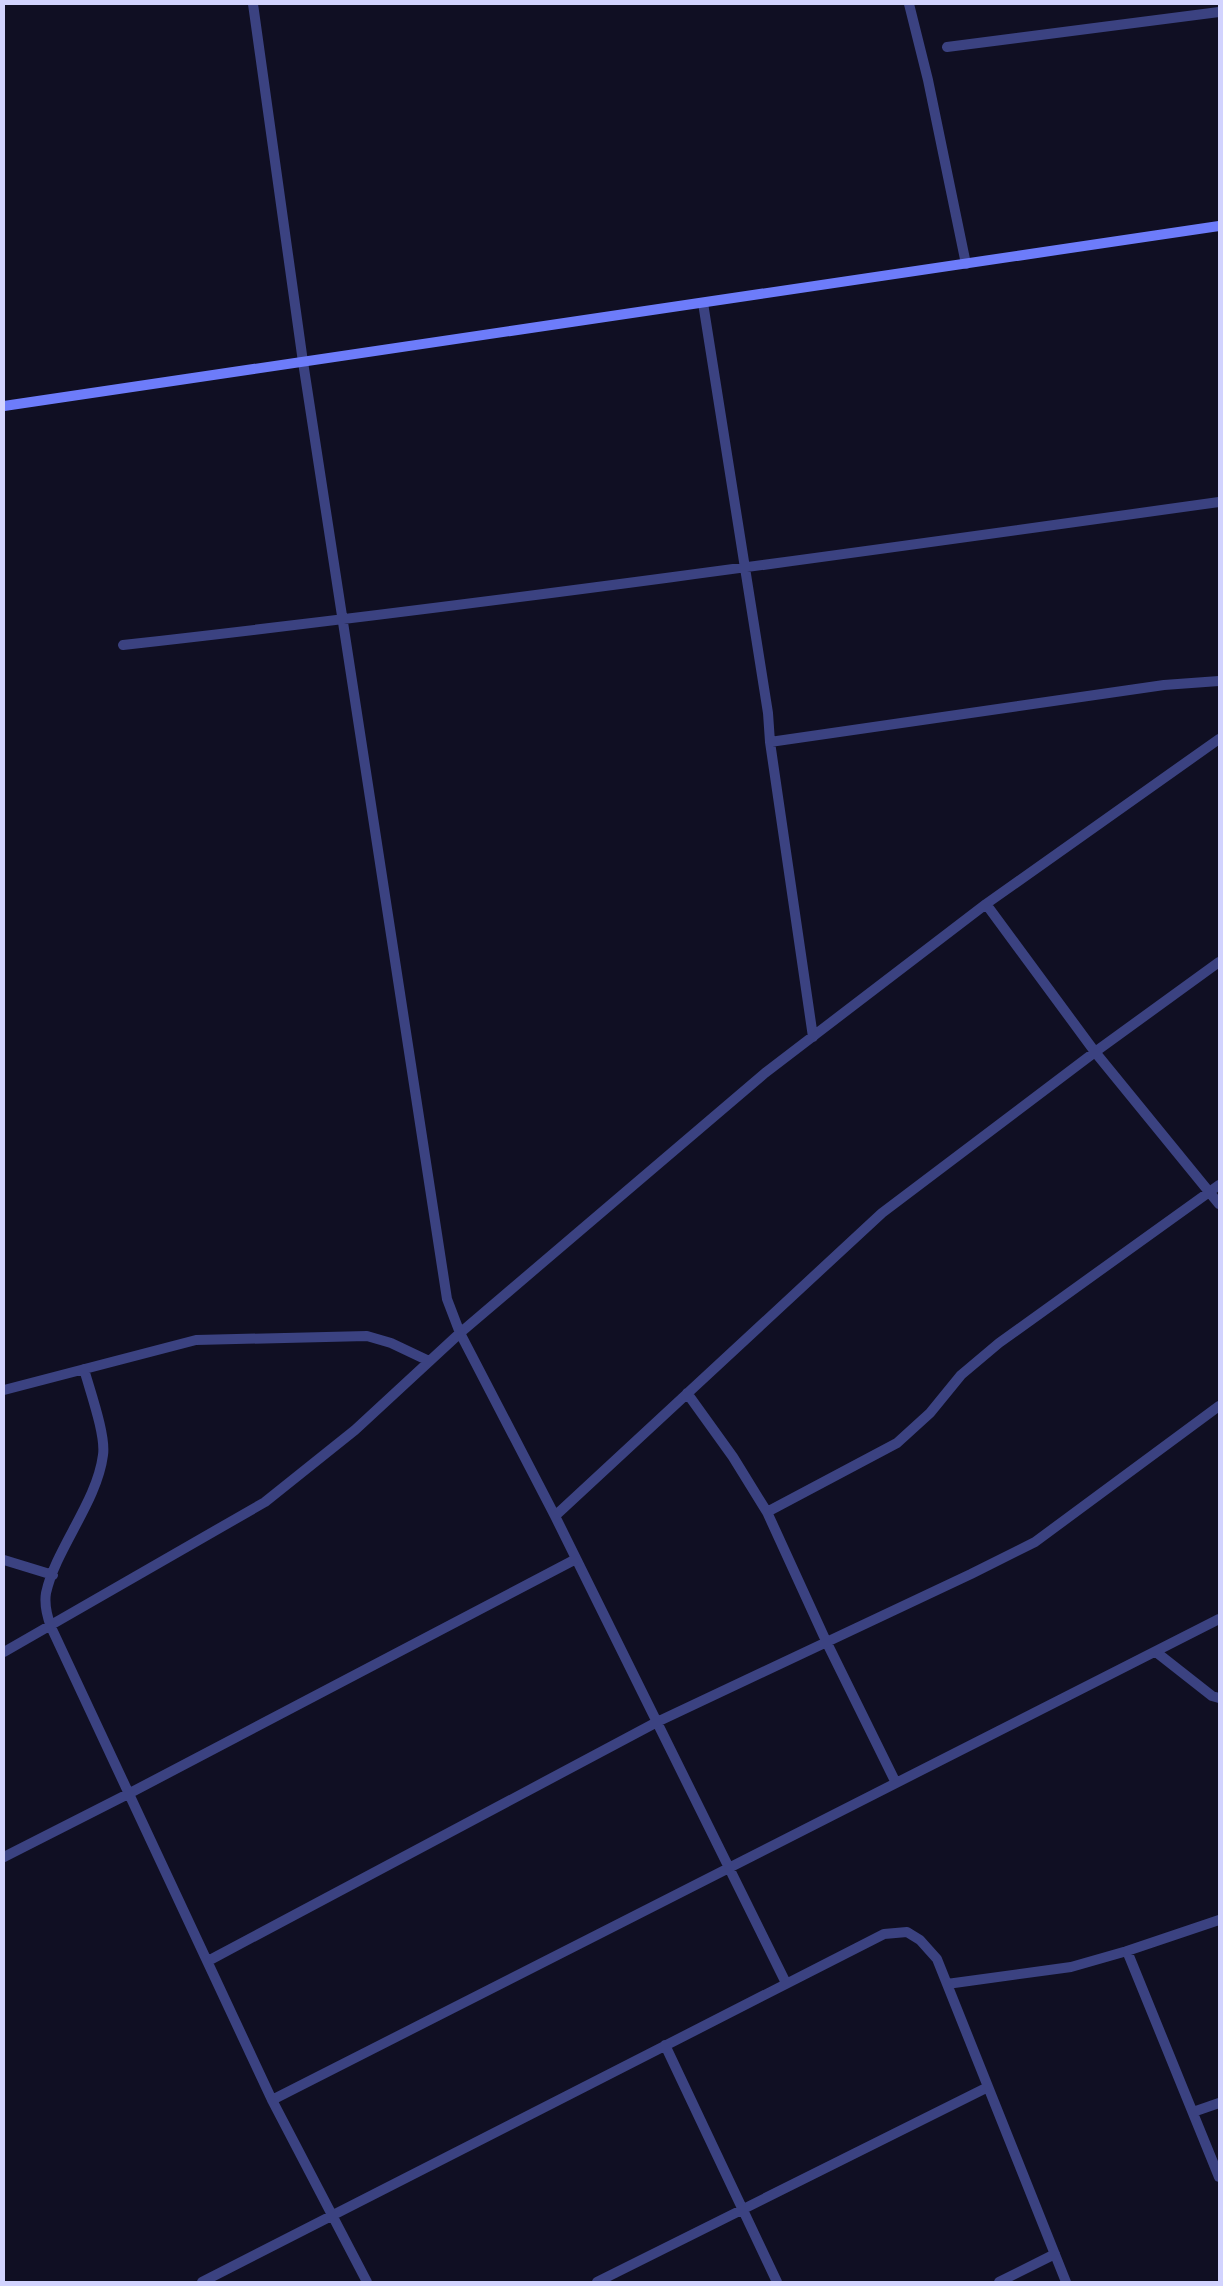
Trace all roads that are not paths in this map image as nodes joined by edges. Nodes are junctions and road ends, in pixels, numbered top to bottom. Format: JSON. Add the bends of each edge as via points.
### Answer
{"nodes":[{"id":1,"x":253,"y":4,"type":"edge"},
{"id":2,"x":909,"y":4,"type":"edge"},
{"id":3,"x":1219,"y":12,"type":"edge"},
{"id":4,"x":947,"y":47,"type":"dead end"},
{"id":5,"x":1219,"y":226,"type":"edge"},
{"id":6,"x":966,"y":264,"type":"junction"},
{"id":7,"x":702,"y":303,"type":"junction"},
{"id":8,"x":303,"y":362,"type":"junction"},
{"id":9,"x":4,"y":406,"type":"edge"},
{"id":10,"x":1219,"y":502,"type":"edge"},
{"id":11,"x":744,"y":568,"type":"junction"},
{"id":12,"x":344,"y":620,"type":"junction"},
{"id":13,"x":123,"y":645,"type":"dead end"},
{"id":14,"x":1219,"y":681,"type":"edge"},
{"id":15,"x":1219,"y":739,"type":"edge"},
{"id":16,"x":770,"y":742,"type":"junction"},
{"id":17,"x":986,"y":904,"type":"junction"},
{"id":18,"x":1219,"y":962,"type":"edge"},
{"id":19,"x":813,"y":1037,"type":"junction"},
{"id":20,"x":1095,"y":1052,"type":"junction"},
{"id":21,"x":1219,"y":1185,"type":"edge"},
{"id":22,"x":1210,"y":1192,"type":"junction"},
{"id":23,"x":1219,"y":1204,"type":"edge"},
{"id":24,"x":460,"y":1333,"type":"junction"},
{"id":25,"x":429,"y":1361,"type":"junction"},
{"id":26,"x":84,"y":1369,"type":"junction"},
{"id":27,"x":4,"y":1390,"type":"edge"},
{"id":28,"x":687,"y":1394,"type":"junction"},
{"id":29,"x":1219,"y":1406,"type":"edge"},
{"id":30,"x":767,"y":1512,"type":"junction"},
{"id":31,"x":555,"y":1516,"type":"junction"},
{"id":32,"x":576,"y":1559,"type":"junction"},
{"id":33,"x":4,"y":1560,"type":"edge"},
{"id":34,"x":53,"y":1575,"type":"junction"},
{"id":35,"x":1219,"y":1619,"type":"edge"},
{"id":36,"x":51,"y":1627,"type":"junction"},
{"id":37,"x":826,"y":1641,"type":"junction"},
{"id":38,"x":4,"y":1652,"type":"edge"},
{"id":39,"x":1156,"y":1652,"type":"junction"},
{"id":40,"x":1219,"y":1698,"type":"edge"},
{"id":41,"x":656,"y":1722,"type":"junction"},
{"id":42,"x":896,"y":1783,"type":"junction"},
{"id":43,"x":130,"y":1793,"type":"junction"},
{"id":44,"x":4,"y":1857,"type":"edge"},
{"id":45,"x":729,"y":1868,"type":"junction"},
{"id":46,"x":1219,"y":1920,"type":"edge"},
{"id":47,"x":1127,"y":1951,"type":"junction"},
{"id":48,"x":208,"y":1961,"type":"junction"},
{"id":49,"x":786,"y":1984,"type":"junction"},
{"id":50,"x":947,"y":1984,"type":"junction"},
{"id":51,"x":665,"y":2045,"type":"junction"},
{"id":52,"x":988,"y":2087,"type":"junction"},
{"id":53,"x":272,"y":2100,"type":"junction"},
{"id":54,"x":1219,"y":2103,"type":"edge"},
{"id":55,"x":1192,"y":2112,"type":"junction"},
{"id":56,"x":1219,"y":2177,"type":"edge"},
{"id":57,"x":742,"y":2209,"type":"junction"},
{"id":58,"x":332,"y":2216,"type":"junction"},
{"id":59,"x":1054,"y":2254,"type":"junction"},
{"id":60,"x":202,"y":2282,"type":"edge"},
{"id":61,"x":367,"y":2282,"type":"edge"},
{"id":62,"x":597,"y":2282,"type":"edge"},
{"id":63,"x":777,"y":2282,"type":"edge"},
{"id":64,"x":999,"y":2282,"type":"edge"},
{"id":65,"x":1066,"y":2282,"type":"edge"}],
"edges":[{"from":1,"to":8,"type":"street"},
{"from":2,"to":6,"type":"street"},
{"from":3,"to":4,"type":"street"},
{"from":5,"to":6,"type":"main road"},
{"from":6,"to":7,"type":"main road"},
{"from":7,"to":8,"type":"main road"},
{"from":7,"to":11,"type":"street"},
{"from":8,"to":9,"type":"main road"},
{"from":8,"to":12,"type":"street"},
{"from":10,"to":11,"type":"street"},
{"from":11,"to":12,"type":"street"},
{"from":11,"to":16,"type":"street"},
{"from":12,"to":13,"type":"street"},
{"from":12,"to":24,"type":"street","via":[[447,1299]]},
{"from":14,"to":16,"type":"street"},
{"from":15,"to":17,"type":"street"},
{"from":16,"to":19,"type":"street"},
{"from":17,"to":19,"type":"street"},
{"from":17,"to":20,"type":"street"},
{"from":18,"to":20,"type":"street"},
{"from":19,"to":24,"type":"street","via":[[757,1080]]},
{"from":20,"to":22,"type":"street"},
{"from":20,"to":28,"type":"street","via":[[882,1213]]},
{"from":21,"to":22,"type":"street"},
{"from":22,"to":23,"type":"street"},
{"from":22,"to":30,"type":"street","via":[[999,1343],[961,1375],[930,1413],[897,1443]]},
{"from":24,"to":25,"type":"street"},
{"from":24,"to":31,"type":"street"},
{"from":25,"to":26,"type":"street","via":[[391,1343],[366,1336],[329,1336],[196,1340]]},
{"from":25,"to":36,"type":"street","via":[[355,1430],[265,1502]]},
{"from":26,"to":27,"type":"street"},
{"from":26,"to":34,"type":"street","via":[[104,1453],[100,1474]]},
{"from":28,"to":30,"type":"street","via":[[733,1457]]},
{"from":28,"to":31,"type":"street"},
{"from":29,"to":37,"type":"street","via":[[1035,1542]]},
{"from":30,"to":37,"type":"street"},
{"from":31,"to":32,"type":"street"},
{"from":32,"to":41,"type":"street"},
{"from":32,"to":43,"type":"street"},
{"from":33,"to":34,"type":"street"},
{"from":34,"to":36,"type":"street","via":[[46,1594]]},
{"from":35,"to":39,"type":"street"},
{"from":36,"to":38,"type":"street"},
{"from":36,"to":43,"type":"street"},
{"from":37,"to":41,"type":"street"},
{"from":37,"to":42,"type":"street"},
{"from":39,"to":40,"type":"street","via":[[1212,1696]]},
{"from":39,"to":42,"type":"street"},
{"from":41,"to":45,"type":"street"},
{"from":41,"to":48,"type":"street"},
{"from":42,"to":45,"type":"street"},
{"from":43,"to":44,"type":"street"},
{"from":43,"to":48,"type":"street"},
{"from":45,"to":49,"type":"street"},
{"from":45,"to":53,"type":"street"},
{"from":46,"to":47,"type":"street"},
{"from":47,"to":50,"type":"street","via":[[1070,1967]]},
{"from":47,"to":55,"type":"street"},
{"from":48,"to":53,"type":"street"},
{"from":49,"to":50,"type":"street","via":[[884,1934],[907,1932],[920,1940],[938,1959]]},
{"from":49,"to":51,"type":"street"},
{"from":50,"to":52,"type":"street"},
{"from":51,"to":57,"type":"street"},
{"from":51,"to":58,"type":"street"},
{"from":52,"to":57,"type":"street"},
{"from":52,"to":59,"type":"street"},
{"from":53,"to":58,"type":"street"},
{"from":54,"to":55,"type":"street"},
{"from":55,"to":56,"type":"street"},
{"from":57,"to":62,"type":"street"},
{"from":57,"to":63,"type":"street"},
{"from":58,"to":60,"type":"street"},
{"from":58,"to":61,"type":"street"},
{"from":59,"to":64,"type":"street"},
{"from":59,"to":65,"type":"street"}]}
